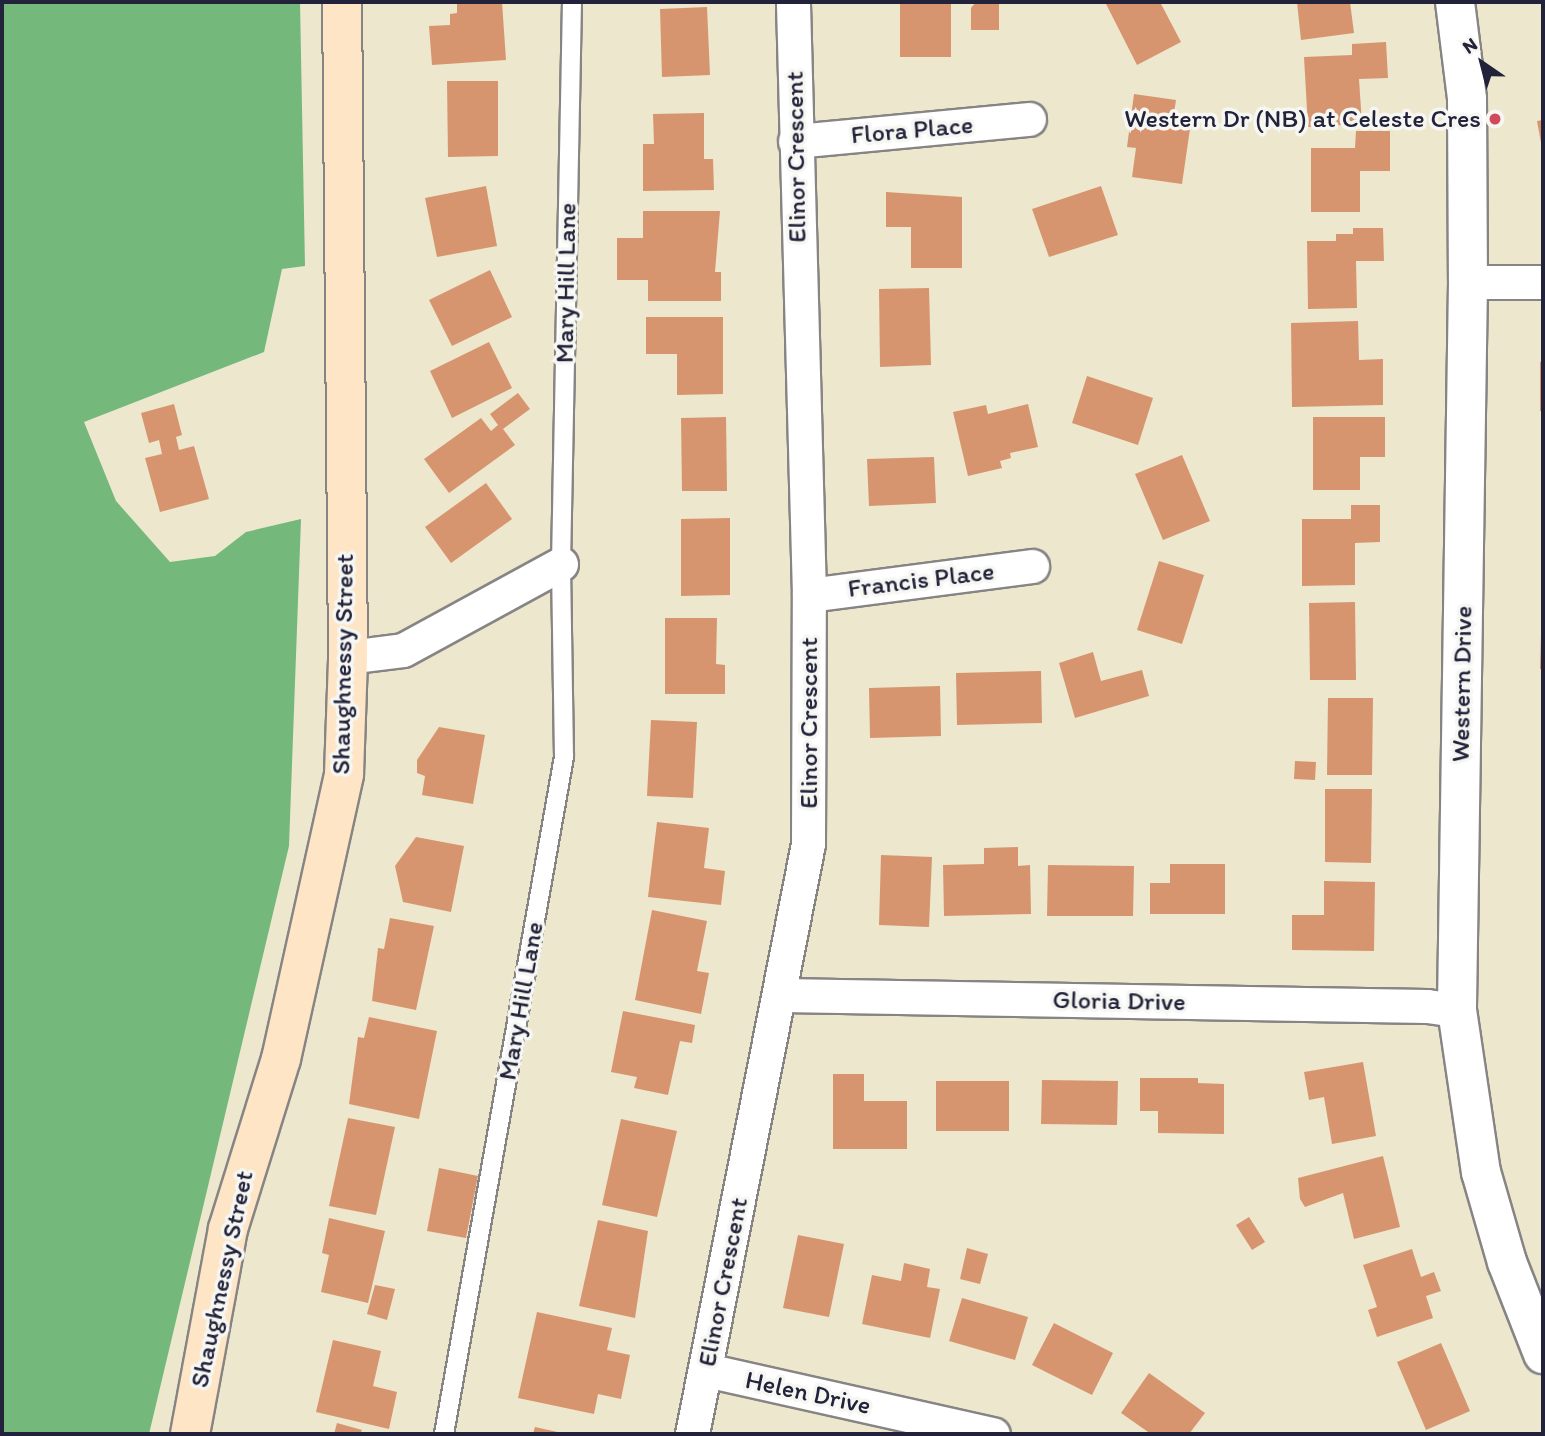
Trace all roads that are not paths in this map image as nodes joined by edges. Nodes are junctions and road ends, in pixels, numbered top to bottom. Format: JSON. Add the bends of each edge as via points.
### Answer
{"nodes":[{"id":1,"x":342,"y":2,"type":"edge"},
{"id":2,"x":572,"y":2,"type":"edge"},
{"id":3,"x":793,"y":2,"type":"edge"},
{"id":4,"x":1455,"y":2,"type":"edge"},
{"id":5,"x":1029,"y":119,"type":"dead end"},
{"id":6,"x":795,"y":141,"type":"junction"},
{"id":7,"x":1468,"y":282,"type":"junction"},
{"id":8,"x":1543,"y":282,"type":"edge"},
{"id":9,"x":561,"y":564,"type":"junction"},
{"id":10,"x":1032,"y":566,"type":"dead end"},
{"id":11,"x":809,"y":594,"type":"junction"},
{"id":12,"x":348,"y":657,"type":"junction"},
{"id":13,"x":782,"y":995,"type":"junction"},
{"id":14,"x":1457,"y":1010,"type":"junction"},
{"id":15,"x":1543,"y":1354,"type":"edge"},
{"id":16,"x":706,"y":1370,"type":"junction"},
{"id":17,"x":190,"y":1434,"type":"edge"},
{"id":18,"x":444,"y":1434,"type":"edge"},
{"id":19,"x":692,"y":1434,"type":"edge"},
{"id":20,"x":993,"y":1434,"type":"edge"}],
"edges":[{"from":1,"to":12,"type":"main road","name":"Shaughnessy Street"},
{"from":2,"to":9,"type":"lane","name":"Mary Hill Lane"},
{"from":3,"to":6,"type":"street","name":"Elinor Crescent"},
{"from":4,"to":7,"type":"street","name":"Western Drive","via":[[1467,99]]},
{"from":5,"to":6,"type":"street","name":"Flora Place"},
{"from":6,"to":11,"type":"street","name":"Elinor Crescent"},
{"from":7,"to":8,"type":"street"},
{"from":7,"to":14,"type":"street","name":"Western Drive"},
{"from":9,"to":12,"type":"street","via":[[403,650]]},
{"from":9,"to":18,"type":"lane","name":"Mary Hill Lane","via":[[564,757]]},
{"from":10,"to":11,"type":"street","name":"Francis Place"},
{"from":11,"to":13,"type":"street","name":"Elinor Crescent","via":[[808,844]]},
{"from":12,"to":17,"type":"main road","name":"Shaughnessy Street","via":[[344,774],[281,1059],[228,1229]]},
{"from":13,"to":14,"type":"street","name":"Gloria Drive"},
{"from":13,"to":16,"type":"street","name":"Elinor Crescent"},
{"from":14,"to":15,"type":"street","name":"Western Drive","via":[[1481,1172],[1507,1262]]},
{"from":16,"to":19,"type":"street","name":"Elinor Crescent"},
{"from":16,"to":20,"type":"street","name":"Helen Drive"}]}
